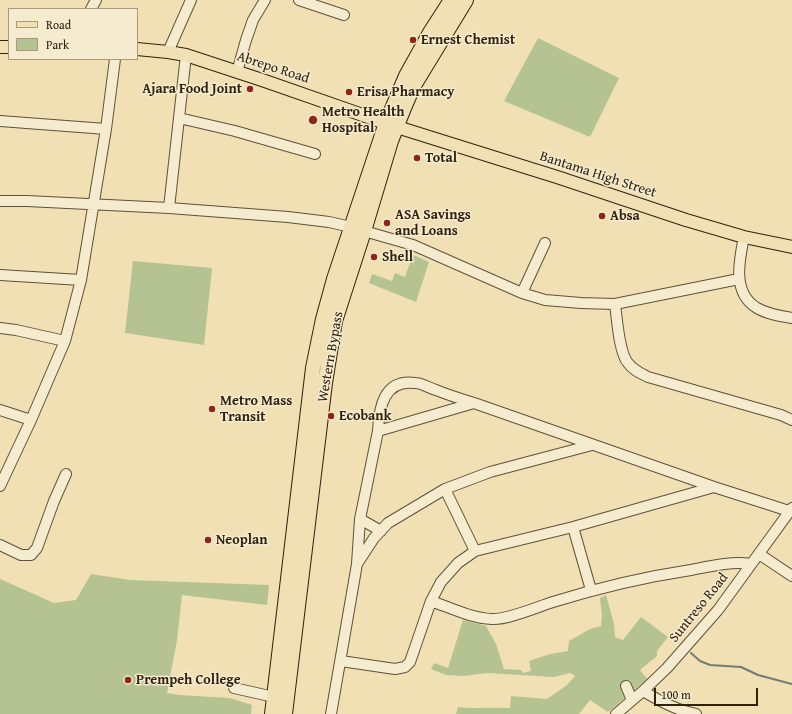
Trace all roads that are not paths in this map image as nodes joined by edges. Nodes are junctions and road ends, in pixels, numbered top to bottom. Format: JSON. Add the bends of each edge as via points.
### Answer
{"nodes":[{"id":1,"x":191,"y":0,"type":"edge"},
{"id":2,"x":265,"y":0,"type":"edge"},
{"id":3,"x":299,"y":0,"type":"edge"},
{"id":4,"x":451,"y":0,"type":"edge"},
{"id":5,"x":466,"y":0,"type":"edge"},
{"id":6,"x":344,"y":15,"type":"dead end"},
{"id":7,"x":138,"y":49,"type":"edge"},
{"id":8,"x":168,"y":52,"type":"junction"},
{"id":9,"x":186,"y":55,"type":"junction"},
{"id":10,"x":115,"y":60,"type":"edge"},
{"id":11,"x":237,"y":72,"type":"junction"},
{"id":12,"x":178,"y":118,"type":"junction"},
{"id":13,"x":0,"y":121,"type":"edge"},
{"id":14,"x":391,"y":125,"type":"junction"},
{"id":15,"x":106,"y":129,"type":"junction"},
{"id":16,"x":315,"y":154,"type":"dead end"},
{"id":17,"x":0,"y":200,"type":"edge"},
{"id":18,"x":93,"y":205,"type":"junction"},
{"id":19,"x":169,"y":208,"type":"junction"},
{"id":20,"x":358,"y":229,"type":"junction"},
{"id":21,"x":744,"y":237,"type":"junction"},
{"id":22,"x":545,"y":243,"type":"dead end"},
{"id":23,"x":792,"y":247,"type":"edge"},
{"id":24,"x":0,"y":275,"type":"edge"},
{"id":25,"x":739,"y":279,"type":"junction"},
{"id":26,"x":81,"y":280,"type":"junction"},
{"id":27,"x":522,"y":293,"type":"junction"},
{"id":28,"x":615,"y":304,"type":"junction"},
{"id":29,"x":792,"y":318,"type":"edge"},
{"id":30,"x":0,"y":328,"type":"edge"},
{"id":31,"x":66,"y":341,"type":"junction"},
{"id":32,"x":322,"y":354,"type":"junction"},
{"id":33,"x":474,"y":403,"type":"junction"},
{"id":34,"x":0,"y":410,"type":"edge"},
{"id":35,"x":31,"y":420,"type":"junction"},
{"id":36,"x":792,"y":420,"type":"edge"},
{"id":37,"x":378,"y":431,"type":"junction"},
{"id":38,"x":592,"y":445,"type":"junction"},
{"id":39,"x":66,"y":474,"type":"dead end"},
{"id":40,"x":0,"y":486,"type":"edge"},
{"id":41,"x":714,"y":487,"type":"junction"},
{"id":42,"x":445,"y":489,"type":"junction"},
{"id":43,"x":791,"y":510,"type":"edge"},
{"id":44,"x":360,"y":519,"type":"junction"},
{"id":45,"x":573,"y":527,"type":"junction"},
{"id":46,"x":381,"y":531,"type":"junction"},
{"id":47,"x":0,"y":545,"type":"edge"},
{"id":48,"x":475,"y":551,"type":"junction"},
{"id":49,"x":759,"y":554,"type":"junction"},
{"id":50,"x":357,"y":564,"type":"junction"},
{"id":51,"x":751,"y":564,"type":"junction"},
{"id":52,"x":792,"y":576,"type":"edge"},
{"id":53,"x":591,"y":590,"type":"junction"},
{"id":54,"x":431,"y":601,"type":"junction"},
{"id":55,"x":341,"y":661,"type":"junction"},
{"id":56,"x":626,"y":686,"type":"dead end"},
{"id":57,"x":234,"y":688,"type":"dead end"},
{"id":58,"x":643,"y":691,"type":"junction"},
{"id":59,"x":274,"y":697,"type":"junction"},
{"id":60,"x":632,"y":700,"type":"junction"},
{"id":61,"x":272,"y":714,"type":"edge"},
{"id":62,"x":284,"y":714,"type":"edge"},
{"id":63,"x":331,"y":714,"type":"edge"},
{"id":64,"x":616,"y":714,"type":"edge"},
{"id":65,"x":696,"y":714,"type":"edge"}],
"edges":[{"from":1,"to":8,"type":"street"},
{"from":2,"to":11,"type":"street","via":[[253,20]]},
{"from":3,"to":6,"type":"street"},
{"from":4,"to":14,"type":"highway","name":"Western Bypass","via":[[396,96]]},
{"from":5,"to":14,"type":"highway","name":"Western Bypass"},
{"from":7,"to":8,"type":"main road","name":"Abrepo Road"},
{"from":8,"to":9,"type":"main road","name":"Abrepo Road"},
{"from":9,"to":11,"type":"main road","name":"Abrepo Road"},
{"from":9,"to":12,"type":"street"},
{"from":10,"to":15,"type":"street"},
{"from":11,"to":14,"type":"main road","name":"Abrepo Road"},
{"from":12,"to":16,"type":"street"},
{"from":12,"to":19,"type":"street"},
{"from":13,"to":15,"type":"street"},
{"from":14,"to":20,"type":"highway","name":"Western Bypass"},
{"from":14,"to":21,"type":"main road","name":"Bantama High Street"},
{"from":15,"to":18,"type":"street"},
{"from":17,"to":18,"type":"street"},
{"from":18,"to":19,"type":"street"},
{"from":18,"to":26,"type":"street"},
{"from":19,"to":20,"type":"street","via":[[288,217]]},
{"from":20,"to":27,"type":"street","via":[[413,244]]},
{"from":20,"to":32,"type":"highway","name":"Western Bypass","via":[[322,319]]},
{"from":21,"to":23,"type":"main road","name":"Bantama High Street"},
{"from":21,"to":25,"type":"street"},
{"from":22,"to":27,"type":"street"},
{"from":24,"to":26,"type":"street"},
{"from":25,"to":28,"type":"street"},
{"from":25,"to":29,"type":"street","via":[[741,289],[756,308]]},
{"from":26,"to":31,"type":"street"},
{"from":27,"to":28,"type":"street","via":[[545,300]]},
{"from":28,"to":36,"type":"street","via":[[626,362],[636,371],[648,377]]},
{"from":30,"to":31,"type":"street"},
{"from":31,"to":35,"type":"street"},
{"from":32,"to":59,"type":"highway","name":"Western Bypass"},
{"from":32,"to":62,"type":"highway","name":"Western Bypass"},
{"from":33,"to":37,"type":"street"},
{"from":33,"to":37,"type":"street","via":[[417,383],[406,382],[389,391],[383,400]]},
{"from":33,"to":38,"type":"street"},
{"from":34,"to":35,"type":"street"},
{"from":35,"to":40,"type":"street"},
{"from":37,"to":44,"type":"street"},
{"from":38,"to":41,"type":"street"},
{"from":38,"to":42,"type":"street","via":[[490,472]]},
{"from":39,"to":47,"type":"street","via":[[37,548],[31,555],[21,556]]},
{"from":41,"to":43,"type":"street"},
{"from":41,"to":45,"type":"street"},
{"from":42,"to":46,"type":"street","via":[[398,516]]},
{"from":42,"to":48,"type":"street"},
{"from":43,"to":49,"type":"street","name":"Suntreso Road"},
{"from":44,"to":46,"type":"street"},
{"from":44,"to":50,"type":"street"},
{"from":45,"to":48,"type":"street"},
{"from":45,"to":53,"type":"street"},
{"from":46,"to":50,"type":"street"},
{"from":48,"to":54,"type":"street","via":[[440,582]]},
{"from":49,"to":51,"type":"street","name":"Suntreso Road"},
{"from":49,"to":52,"type":"street"},
{"from":50,"to":55,"type":"street"},
{"from":51,"to":53,"type":"street","via":[[739,562],[718,565]]},
{"from":51,"to":58,"type":"street","name":"Suntreso Road","via":[[718,610]]},
{"from":53,"to":54,"type":"street","via":[[503,619],[492,620]]},
{"from":54,"to":55,"type":"street","via":[[410,662],[405,667],[395,669]]},
{"from":55,"to":63,"type":"street"},
{"from":56,"to":60,"type":"street"},
{"from":57,"to":59,"type":"street"},
{"from":58,"to":60,"type":"street","name":"Suntreso Road"},
{"from":58,"to":65,"type":"street","via":[[684,712]]},
{"from":59,"to":61,"type":"highway","name":"Western Bypass"},
{"from":60,"to":64,"type":"street","name":"Suntreso Road"}]}
